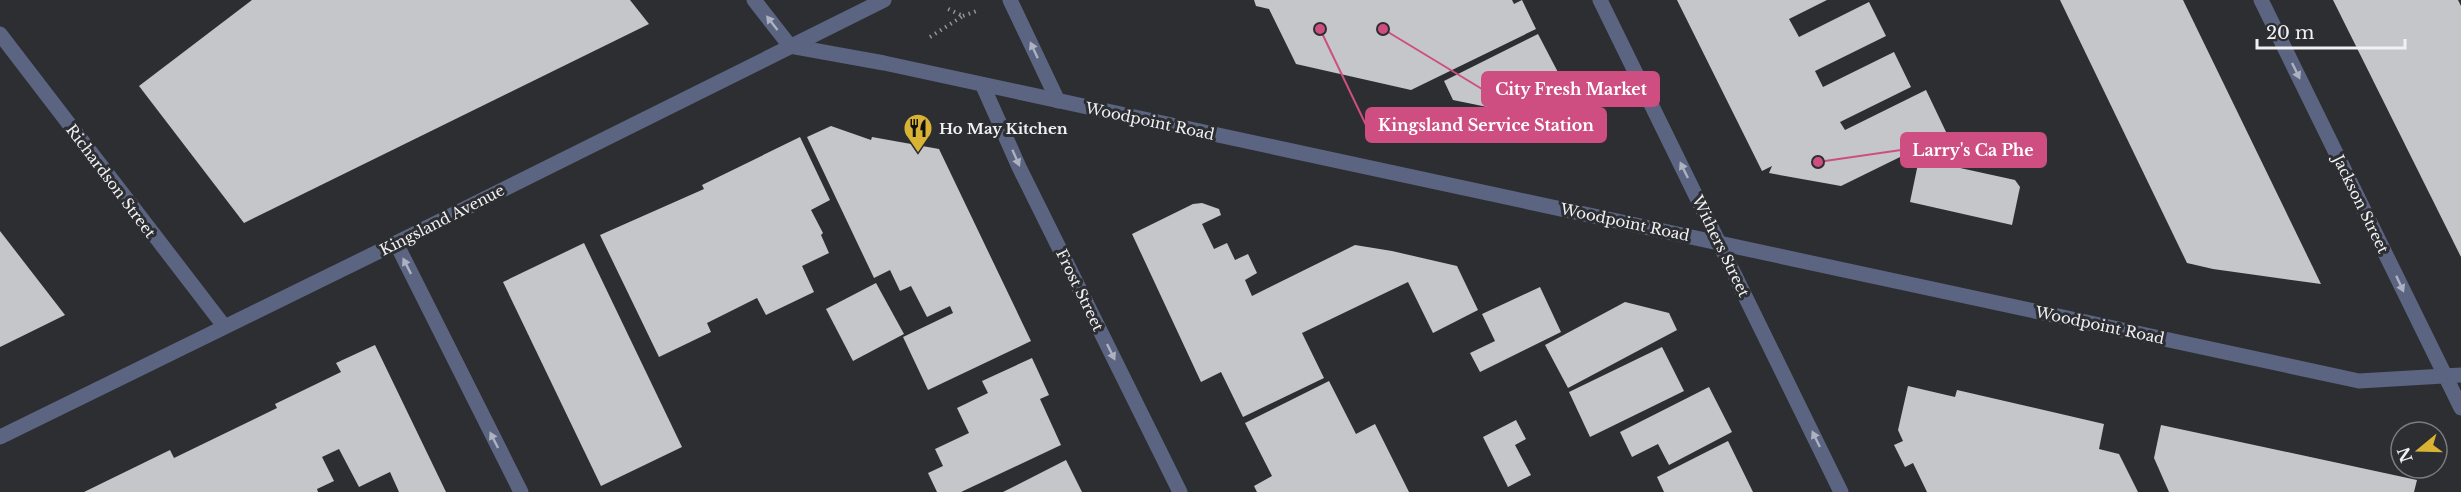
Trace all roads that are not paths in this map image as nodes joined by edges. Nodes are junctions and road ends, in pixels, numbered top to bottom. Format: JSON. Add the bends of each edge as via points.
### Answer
{"nodes":[{"id":1,"x":754,"y":0,"type":"edge"},
{"id":2,"x":884,"y":0,"type":"edge"},
{"id":3,"x":1010,"y":0,"type":"edge"},
{"id":4,"x":1600,"y":0,"type":"edge"},
{"id":5,"x":2261,"y":0,"type":"edge"},
{"id":6,"x":0,"y":34,"type":"edge"},
{"id":7,"x":790,"y":46,"type":"junction"},
{"id":8,"x":983,"y":86,"type":"junction"},
{"id":9,"x":1058,"y":101,"type":"junction"},
{"id":10,"x":396,"y":243,"type":"junction"},
{"id":11,"x":1720,"y":243,"type":"junction"},
{"id":12,"x":224,"y":326,"type":"junction"},
{"id":13,"x":2461,"y":375,"type":"edge"},
{"id":14,"x":2445,"y":376,"type":"junction"},
{"id":15,"x":2461,"y":408,"type":"edge"},
{"id":16,"x":0,"y":437,"type":"edge"},
{"id":17,"x":521,"y":492,"type":"edge"},
{"id":18,"x":1180,"y":492,"type":"edge"},
{"id":19,"x":1841,"y":492,"type":"edge"}],
"edges":[{"from":7,"to":1,"type":"street","one_way":true},
{"from":2,"to":7,"type":"street","name":"Kingsland Avenue"},
{"from":9,"to":3,"type":"street","one_way":true},
{"from":11,"to":4,"type":"street","name":"Withers Street","one_way":true},
{"from":5,"to":14,"type":"street","name":"Jackson Street","one_way":true},
{"from":6,"to":12,"type":"street","name":"Richardson Street"},
{"from":7,"to":8,"type":"street","name":"Woodpoint Road"},
{"from":7,"to":10,"type":"street","name":"Kingsland Avenue"},
{"from":8,"to":9,"type":"street","name":"Woodpoint Road"},
{"from":8,"to":18,"type":"street","name":"Frost Street","one_way":true},
{"from":9,"to":11,"type":"street","name":"Woodpoint Road"},
{"from":10,"to":12,"type":"street","name":"Kingsland Avenue"},
{"from":17,"to":10,"type":"street","one_way":true},
{"from":11,"to":14,"type":"street","name":"Woodpoint Road","via":[[2359,381]]},
{"from":19,"to":11,"type":"street","name":"Withers Street","one_way":true},
{"from":12,"to":16,"type":"street","name":"Kingsland Avenue"},
{"from":13,"to":14,"type":"street","name":"Woodpoint Road"},
{"from":14,"to":15,"type":"street","name":"Jackson Street"}]}
